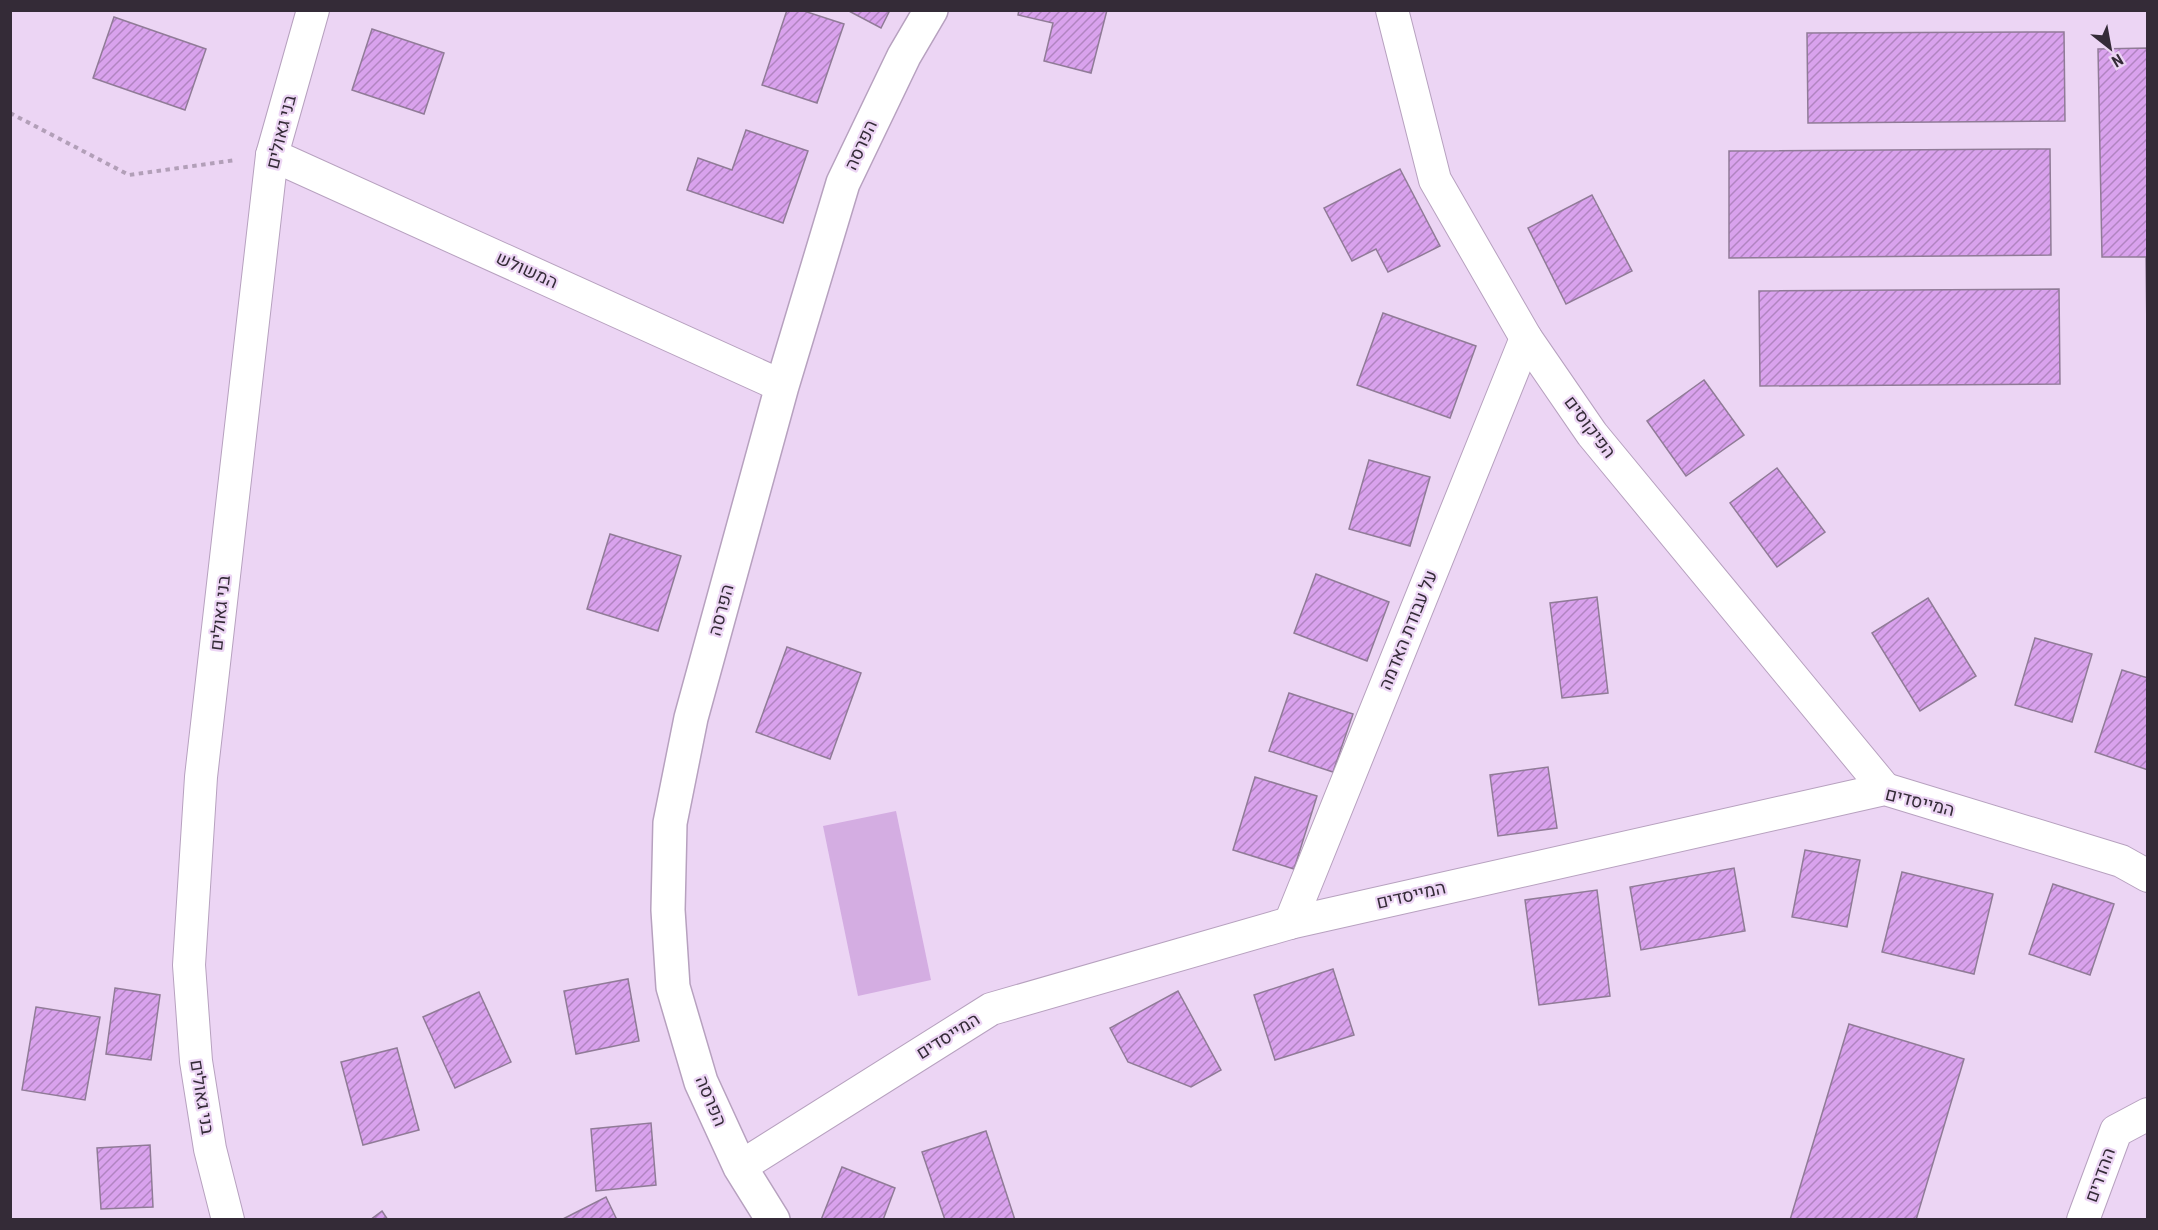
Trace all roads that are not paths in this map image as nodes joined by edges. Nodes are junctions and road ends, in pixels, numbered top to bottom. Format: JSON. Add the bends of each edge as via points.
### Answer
{"nodes":[{"id":1,"x":313,"y":10,"type":"edge"},
{"id":2,"x":931,"y":10,"type":"edge"},
{"id":3,"x":1392,"y":10,"type":"edge"},
{"id":4,"x":272,"y":154,"type":"junction"},
{"id":5,"x":1526,"y":338,"type":"junction"},
{"id":6,"x":782,"y":387,"type":"junction"},
{"id":7,"x":1885,"y":789,"type":"junction"},
{"id":8,"x":2134,"y":856,"type":"edge"},
{"id":9,"x":2148,"y":876,"type":"edge"},
{"id":10,"x":1290,"y":922,"type":"junction"},
{"id":11,"x":2148,"y":1114,"type":"edge"},
{"id":12,"x":740,"y":1167,"type":"junction"},
{"id":13,"x":228,"y":1220,"type":"edge"},
{"id":14,"x":773,"y":1220,"type":"edge"},
{"id":15,"x":2084,"y":1220,"type":"edge"}],
"edges":[{"from":1,"to":4,"type":"street","name":"בני גאולים"},
{"from":2,"to":6,"type":"street","name":"הפרסה","via":[[904,56],[843,183]]},
{"from":3,"to":5,"type":"street","name":"הפיקוסים","via":[[1435,180]]},
{"from":4,"to":6,"type":"street","name":"המשולש"},
{"from":4,"to":13,"type":"street","name":"בני גאולים","via":[[201,777],[189,965],[196,1061],[210,1149]]},
{"from":5,"to":7,"type":"street","name":"הפיקוסים","via":[[1592,434]]},
{"from":5,"to":10,"type":"street","name":"על עבודת האדמה"},
{"from":6,"to":12,"type":"street","name":"הפרסה","via":[[691,718],[670,823],[668,910],[673,987],[701,1083]]},
{"from":7,"to":8,"type":"street","name":"המייסדים"},
{"from":7,"to":10,"type":"street","name":"המייסדים"},
{"from":8,"to":9,"type":"street","name":"המייסדים"},
{"from":10,"to":12,"type":"street","name":"המייסדים","via":[[992,1009]]},
{"from":11,"to":15,"type":"street","name":"ההדרים","via":[[2116,1131]]},
{"from":12,"to":14,"type":"street","name":"הפרסה"}]}
